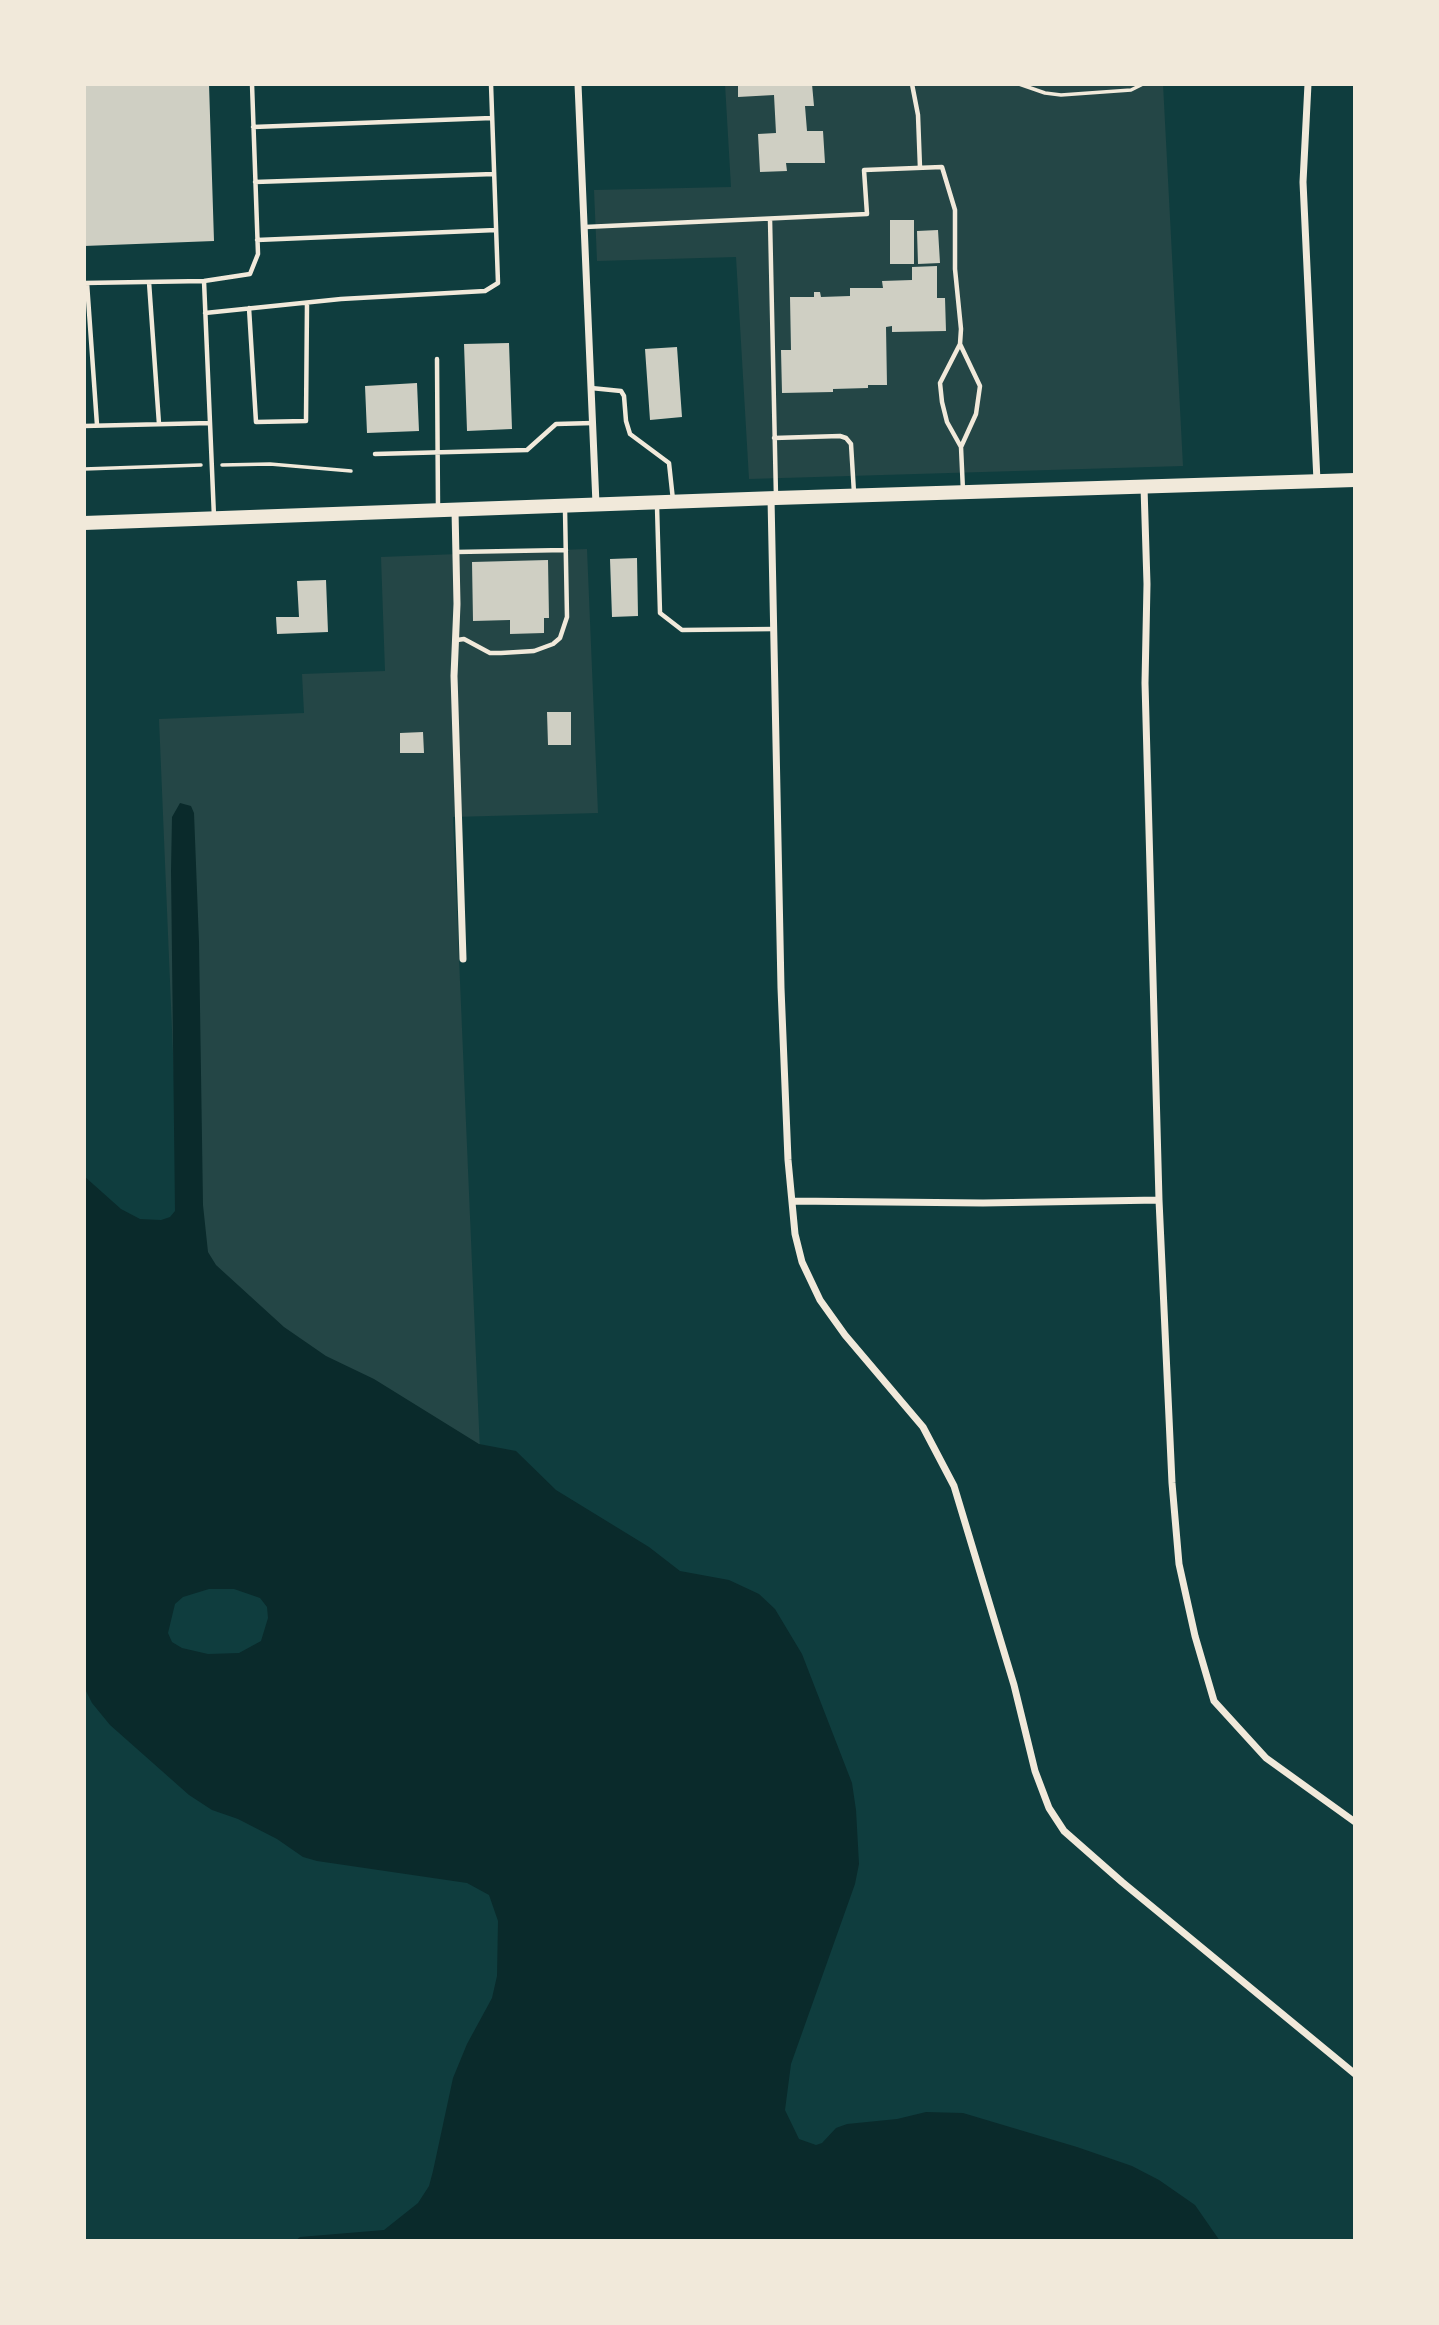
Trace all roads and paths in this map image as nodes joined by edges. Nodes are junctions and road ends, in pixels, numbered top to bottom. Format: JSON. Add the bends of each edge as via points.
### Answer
{"nodes":[{"id":1,"x":252,"y":84,"type":"edge"},
{"id":2,"x":491,"y":84,"type":"edge"},
{"id":3,"x":578,"y":84,"type":"edge"},
{"id":4,"x":912,"y":84,"type":"edge"},
{"id":5,"x":1019,"y":84,"type":"edge"},
{"id":6,"x":1143,"y":84,"type":"edge"},
{"id":7,"x":1308,"y":84,"type":"edge"},
{"id":8,"x":492,"y":117,"type":"junction"},
{"id":9,"x":253,"y":127,"type":"junction"},
{"id":10,"x":920,"y":168,"type":"junction"},
{"id":11,"x":494,"y":174,"type":"junction"},
{"id":12,"x":255,"y":182,"type":"junction"},
{"id":13,"x":770,"y":218,"type":"junction"},
{"id":14,"x":585,"y":227,"type":"junction"},
{"id":15,"x":496,"y":230,"type":"junction"},
{"id":16,"x":257,"y":240,"type":"junction"},
{"id":17,"x":204,"y":281,"type":"junction"},
{"id":18,"x":149,"y":282,"type":"junction"},
{"id":19,"x":86,"y":283,"type":"edge"},
{"id":20,"x":307,"y":302,"type":"junction"},
{"id":21,"x":249,"y":308,"type":"junction"},
{"id":22,"x":205,"y":313,"type":"junction"},
{"id":23,"x":960,"y":344,"type":"junction"},
{"id":24,"x":437,"y":359,"type":"dead end"},
{"id":25,"x":591,"y":388,"type":"junction"},
{"id":26,"x":210,"y":423,"type":"junction"},
{"id":27,"x":593,"y":423,"type":"junction"},
{"id":28,"x":159,"y":424,"type":"junction"},
{"id":29,"x":97,"y":425,"type":"junction"},
{"id":30,"x":84,"y":426,"type":"edge"},
{"id":31,"x":774,"y":438,"type":"junction"},
{"id":32,"x":961,"y":447,"type":"junction"},
{"id":33,"x":437,"y":453,"type":"junction"},
{"id":34,"x":375,"y":454,"type":"dead end"},
{"id":35,"x":1317,"y":481,"type":"junction"},
{"id":36,"x":1355,"y":481,"type":"edge"},
{"id":37,"x":1144,"y":486,"type":"junction"},
{"id":38,"x":963,"y":492,"type":"junction"},
{"id":39,"x":854,"y":495,"type":"junction"},
{"id":40,"x":773,"y":498,"type":"junction"},
{"id":41,"x":673,"y":501,"type":"junction"},
{"id":42,"x":657,"y":502,"type":"junction"},
{"id":43,"x":596,"y":504,"type":"junction"},
{"id":44,"x":565,"y":505,"type":"junction"},
{"id":45,"x":455,"y":509,"type":"junction"},
{"id":46,"x":438,"y":510,"type":"junction"},
{"id":47,"x":214,"y":518,"type":"junction"},
{"id":48,"x":84,"y":523,"type":"edge"},
{"id":49,"x":566,"y":550,"type":"junction"},
{"id":50,"x":456,"y":552,"type":"junction"},
{"id":51,"x":775,"y":629,"type":"junction"},
{"id":52,"x":457,"y":640,"type":"junction"},
{"id":53,"x":463,"y":959,"type":"dead end"},
{"id":54,"x":792,"y":1200,"type":"junction"},
{"id":55,"x":1159,"y":1200,"type":"junction"},
{"id":56,"x":1355,"y":1822,"type":"edge"},
{"id":57,"x":1355,"y":2074,"type":"edge"}],
"edges":[{"from":1,"to":9,"type":"lane"},
{"from":2,"to":8,"type":"lane"},
{"from":3,"to":14,"type":"street"},
{"from":4,"to":10,"type":"lane"},
{"from":5,"to":6,"type":"path","via":[[1061,95],[1131,90]]},
{"from":7,"to":35,"type":"street","via":[[1303,182]]},
{"from":8,"to":9,"type":"lane"},
{"from":8,"to":11,"type":"lane"},
{"from":9,"to":12,"type":"lane"},
{"from":10,"to":13,"type":"lane","via":[[864,170],[867,214]]},
{"from":10,"to":23,"type":"lane","via":[[942,167],[955,210]]},
{"from":11,"to":12,"type":"lane"},
{"from":11,"to":15,"type":"lane"},
{"from":12,"to":16,"type":"lane"},
{"from":13,"to":14,"type":"lane"},
{"from":13,"to":31,"type":"lane"},
{"from":14,"to":25,"type":"street"},
{"from":15,"to":16,"type":"lane"},
{"from":15,"to":20,"type":"lane","via":[[498,283],[485,291]]},
{"from":16,"to":17,"type":"lane","via":[[258,254],[250,274]]},
{"from":17,"to":18,"type":"lane"},
{"from":17,"to":22,"type":"lane"},
{"from":18,"to":19,"type":"lane"},
{"from":18,"to":28,"type":"lane"},
{"from":19,"to":29,"type":"lane"},
{"from":20,"to":21,"type":"lane"},
{"from":20,"to":21,"type":"lane","via":[[306,421],[257,422]]},
{"from":21,"to":22,"type":"lane"},
{"from":22,"to":26,"type":"lane"},
{"from":23,"to":32,"type":"lane","via":[[980,386],[976,414]]},
{"from":23,"to":32,"type":"lane","via":[[940,383],[947,422]]},
{"from":24,"to":33,"type":"lane"},
{"from":25,"to":27,"type":"street"},
{"from":25,"to":41,"type":"lane","via":[[621,391],[630,434],[669,463]]},
{"from":26,"to":28,"type":"lane"},
{"from":26,"to":47,"type":"lane"},
{"from":27,"to":33,"type":"lane","via":[[556,424],[527,450]]},
{"from":27,"to":43,"type":"street"},
{"from":28,"to":29,"type":"lane"},
{"from":29,"to":30,"type":"lane"},
{"from":31,"to":39,"type":"lane","via":[[846,438],[851,444]]},
{"from":31,"to":40,"type":"lane"},
{"from":32,"to":38,"type":"lane"},
{"from":33,"to":34,"type":"lane"},
{"from":33,"to":46,"type":"lane"},
{"from":35,"to":36,"type":"highway"},
{"from":35,"to":37,"type":"highway"},
{"from":37,"to":38,"type":"highway"},
{"from":37,"to":55,"type":"street","via":[[1145,709]]},
{"from":38,"to":39,"type":"highway"},
{"from":39,"to":40,"type":"highway"},
{"from":40,"to":41,"type":"highway"},
{"from":40,"to":51,"type":"street"},
{"from":41,"to":42,"type":"highway"},
{"from":42,"to":43,"type":"highway"},
{"from":42,"to":51,"type":"lane","via":[[660,613],[682,630]]},
{"from":43,"to":44,"type":"highway"},
{"from":44,"to":45,"type":"highway"},
{"from":44,"to":49,"type":"lane"},
{"from":45,"to":46,"type":"highway"},
{"from":45,"to":50,"type":"street"},
{"from":46,"to":47,"type":"highway"},
{"from":47,"to":48,"type":"highway"},
{"from":49,"to":50,"type":"lane"},
{"from":49,"to":52,"type":"lane","via":[[567,617],[560,638],[534,650],[490,653]]},
{"from":50,"to":52,"type":"street"},
{"from":51,"to":54,"type":"street","via":[[781,988]]},
{"from":52,"to":53,"type":"street","via":[[454,676]]},
{"from":54,"to":55,"type":"street"},
{"from":54,"to":57,"type":"street","via":[[802,1262],[820,1300],[923,1427],[954,1486],[1049,1808],[1064,1831],[1098,1862]]},
{"from":55,"to":56,"type":"street","via":[[1180,1564],[1214,1701],[1266,1758]]}]}
